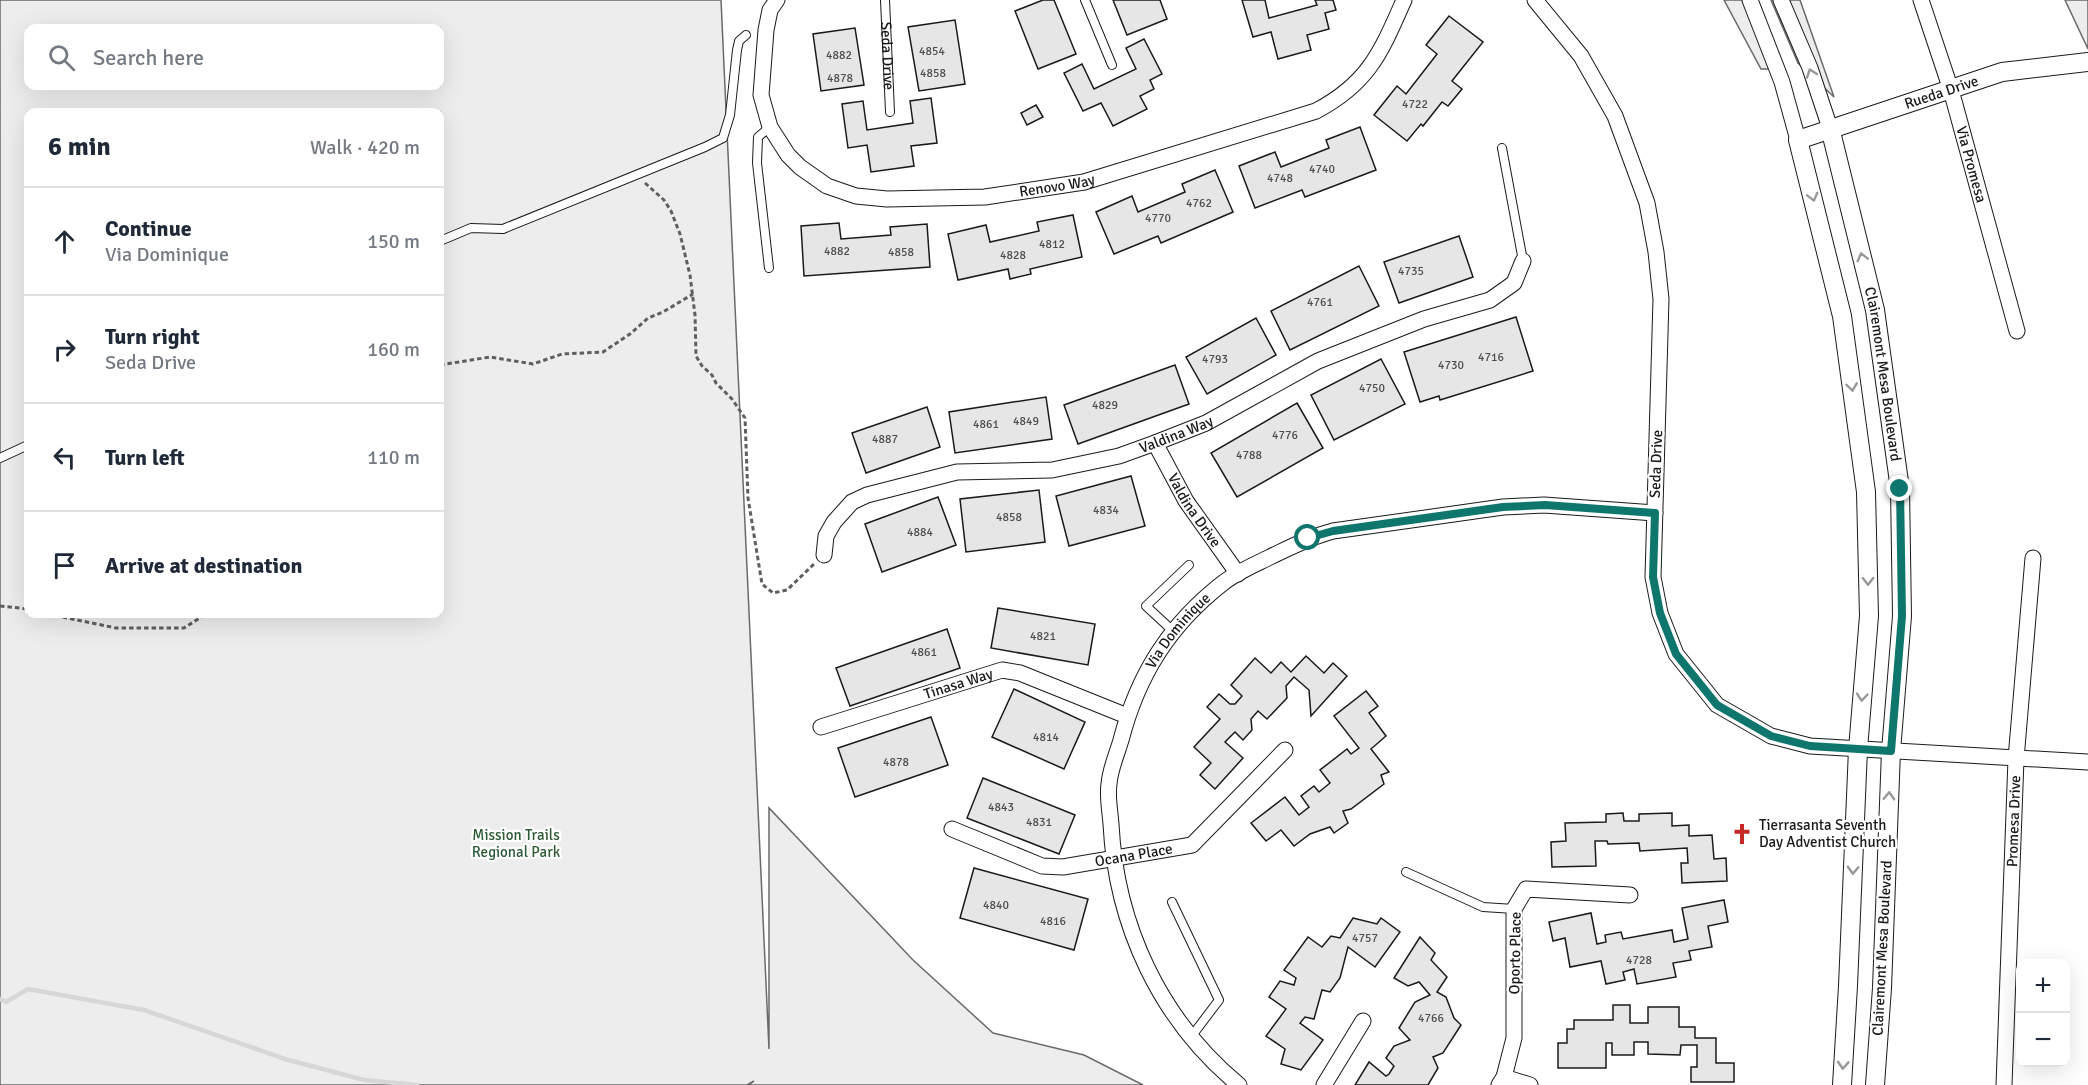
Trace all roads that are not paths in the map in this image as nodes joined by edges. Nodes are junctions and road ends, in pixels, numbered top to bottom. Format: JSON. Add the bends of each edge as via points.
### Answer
{"nodes":[{"id":1,"x":777,"y":0,"type":"edge"},
{"id":2,"x":885,"y":0,"type":"edge"},
{"id":3,"x":1085,"y":0,"type":"edge"},
{"id":4,"x":1404,"y":0,"type":"edge"},
{"id":5,"x":1535,"y":0,"type":"edge"},
{"id":6,"x":1750,"y":0,"type":"edge"},
{"id":7,"x":1781,"y":0,"type":"edge"},
{"id":8,"x":1921,"y":0,"type":"edge"},
{"id":9,"x":746,"y":35,"type":"dead end"},
{"id":10,"x":2088,"y":62,"type":"edge"},
{"id":11,"x":1112,"y":65,"type":"dead end"},
{"id":12,"x":1951,"y":90,"type":"junction"},
{"id":13,"x":890,"y":112,"type":"dead end"},
{"id":14,"x":770,"y":127,"type":"junction"},
{"id":15,"x":1830,"y":128,"type":"junction"},
{"id":16,"x":1798,"y":140,"type":"junction"},
{"id":17,"x":1502,"y":148,"type":"dead end"},
{"id":18,"x":444,"y":239,"type":"edge"},
{"id":19,"x":1523,"y":261,"type":"joint"},
{"id":20,"x":769,"y":268,"type":"dead end"},
{"id":21,"x":2017,"y":331,"type":"dead end"},
{"id":22,"x":1155,"y":443,"type":"junction"},
{"id":23,"x":24,"y":447,"type":"edge"},
{"id":24,"x":0,"y":458,"type":"edge"},
{"id":25,"x":1655,"y":513,"type":"junction"},
{"id":26,"x":824,"y":555,"type":"road end"},
{"id":27,"x":2033,"y":558,"type":"dead end"},
{"id":28,"x":1189,"y":565,"type":"dead end"},
{"id":29,"x":1238,"y":574,"type":"junction"},
{"id":30,"x":1173,"y":631,"type":"junction"},
{"id":31,"x":1127,"y":716,"type":"junction"},
{"id":32,"x":821,"y":727,"type":"dead end"},
{"id":33,"x":1858,"y":749,"type":"junction"},
{"id":34,"x":1286,"y":750,"type":"dead end"},
{"id":35,"x":1891,"y":751,"type":"junction"},
{"id":36,"x":2016,"y":759,"type":"junction"},
{"id":37,"x":2088,"y":762,"type":"edge"},
{"id":38,"x":952,"y":829,"type":"dead end"},
{"id":39,"x":1112,"y":858,"type":"junction"},
{"id":40,"x":1406,"y":872,"type":"dead end"},
{"id":41,"x":1630,"y":895,"type":"dead end"},
{"id":42,"x":1172,"y":902,"type":"dead end"},
{"id":43,"x":1514,"y":909,"type":"junction"},
{"id":44,"x":1363,"y":1021,"type":"dead end"},
{"id":45,"x":1191,"y":1037,"type":"junction"},
{"id":46,"x":1502,"y":1081,"type":"edge"},
{"id":47,"x":1239,"y":1085,"type":"edge"},
{"id":48,"x":1324,"y":1085,"type":"edge"},
{"id":49,"x":1530,"y":1085,"type":"edge"},
{"id":50,"x":1842,"y":1085,"type":"edge"},
{"id":51,"x":1875,"y":1085,"type":"edge"},
{"id":52,"x":2004,"y":1085,"type":"edge"}],
"edges":[{"from":1,"to":14,"type":"street","name":"Renovo Way","via":[[770,10],[766,30],[761,95]]},
{"from":2,"to":13,"type":"lane","name":"Seda Drive"},
{"from":3,"to":11,"type":"lane"},
{"from":4,"to":14,"type":"street","name":"Renovo Way","via":[[1368,71],[1331,103],[1299,117],[1084,182],[985,197],[864,197],[842,192],[813,177],[788,155]]},
{"from":5,"to":25,"type":"street","name":"Seda Drive","via":[[1581,56],[1615,116],[1647,203],[1661,299]]},
{"from":6,"to":16,"type":"street","name":"Clairemont Mesa Boulevard","via":[[1782,82]]},
{"from":15,"to":7,"type":"street","name":"Clairemont Mesa Boulevard","one_way":true},
{"from":8,"to":12,"type":"street","name":"Via Promesa"},
{"from":9,"to":18,"type":"lane","via":[[739,41],[730,115],[723,138],[503,229],[471,228]]},
{"from":10,"to":12,"type":"street","name":"Rueda Drive","via":[[2002,72]]},
{"from":12,"to":15,"type":"street","name":"Rueda Drive"},
{"from":12,"to":21,"type":"street","name":"Via Promesa"},
{"from":14,"to":20,"type":"lane","via":[[758,137],[757,163]]},
{"from":15,"to":16,"type":"street","name":"Rueda Drive"},
{"from":35,"to":15,"type":"street","name":"Clairemont Mesa Boulevard","one_way":true,"via":[[1902,616],[1900,489],[1875,310]]},
{"from":16,"to":33,"type":"street","name":"Clairemont Mesa Boulevard","one_way":true,"via":[[1842,316],[1866,492],[1869,616]]},
{"from":17,"to":19,"type":"lane"},
{"from":19,"to":22,"type":"street","name":"Valdina Way","via":[[1514,284],[1490,300],[1424,319],[1318,361],[1206,423]]},
{"from":22,"to":26,"type":"street","name":"Valdina Way","via":[[1119,456],[1052,470],[957,472],[867,495],[852,502],[834,522],[826,536]]},
{"from":22,"to":29,"type":"street","name":"Valdina Drive","via":[[1186,501]]},
{"from":23,"to":24,"type":"lane"},
{"from":25,"to":29,"type":"street","name":"Via Dominique","via":[[1545,505],[1503,507],[1333,531],[1308,538]]},
{"from":25,"to":33,"type":"street","name":"Seda Drive","via":[[1653,577],[1660,613],[1676,654],[1717,705],[1771,736],[1810,746]]},
{"from":27,"to":36,"type":"street","name":"Promesa Drive"},
{"from":28,"to":30,"type":"lane","via":[[1146,606]]},
{"from":29,"to":30,"type":"street","name":"Via Dominique","via":[[1223,583]]},
{"from":30,"to":31,"type":"street","name":"Via Dominique","via":[[1144,674]]},
{"from":31,"to":32,"type":"street","name":"Tinasa Way","via":[[1020,673],[1002,670]]},
{"from":31,"to":39,"type":"street","name":"Via Dominique","via":[[1109,784]]},
{"from":33,"to":35,"type":"street","name":"Seda Drive"},
{"from":33,"to":50,"type":"street","name":"Clairemont Mesa Boulevard","one_way":true},
{"from":34,"to":39,"type":"street","name":"Ocana Place","via":[[1191,845]]},
{"from":35,"to":36,"type":"street","name":"Seda Drive"},
{"from":51,"to":35,"type":"street","name":"Clairemont Mesa Boulevard","one_way":true},
{"from":36,"to":37,"type":"street","name":"Seda Drive"},
{"from":36,"to":52,"type":"street","name":"Promesa Drive"},
{"from":38,"to":39,"type":"street","name":"Ocana Place","via":[[1042,866],[1064,867]]},
{"from":39,"to":45,"type":"street","name":"Via Dominique","via":[[1125,914],[1142,957],[1159,991]]},
{"from":40,"to":43,"type":"lane","via":[[1483,907]]},
{"from":41,"to":43,"type":"street","name":"Oporto Place","via":[[1526,889]]},
{"from":42,"to":45,"type":"lane","via":[[1219,1000]]},
{"from":43,"to":46,"type":"street","name":"Oporto Place","via":[[1514,1038]]},
{"from":44,"to":48,"type":"street"},
{"from":45,"to":47,"type":"street","name":"Via Dominique"},
{"from":46,"to":49,"type":"street"}]}
